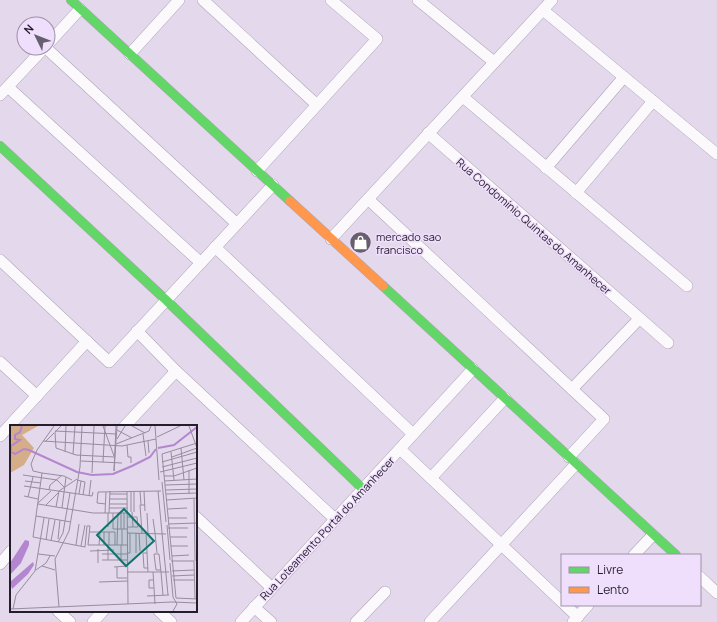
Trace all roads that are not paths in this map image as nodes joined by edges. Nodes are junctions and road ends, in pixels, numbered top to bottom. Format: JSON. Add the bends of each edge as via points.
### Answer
{"nodes":[{"id":1,"x":71,"y":0,"type":"edge"},
{"id":2,"x":179,"y":0,"type":"edge"},
{"id":3,"x":203,"y":0,"type":"edge"},
{"id":4,"x":331,"y":0,"type":"edge"},
{"id":5,"x":418,"y":0,"type":"edge"},
{"id":6,"x":552,"y":0,"type":"edge"},
{"id":7,"x":80,"y":9,"type":"junction"},
{"id":8,"x":543,"y":10,"type":"junction"},
{"id":9,"x":56,"y":35,"type":"edge"},
{"id":10,"x":130,"y":54,"type":"junction"},
{"id":11,"x":37,"y":56,"type":"edge"},
{"id":12,"x":54,"y":56,"type":"edge"},
{"id":13,"x":494,"y":62,"type":"junction"},
{"id":14,"x":624,"y":77,"type":"junction"},
{"id":15,"x":8,"y":87,"type":"junction"},
{"id":16,"x":0,"y":95,"type":"edge"},
{"id":17,"x":462,"y":97,"type":"junction"},
{"id":18,"x":653,"y":101,"type":"junction"},
{"id":19,"x":317,"y":105,"type":"junction"},
{"id":20,"x":428,"y":133,"type":"junction"},
{"id":21,"x":0,"y":146,"type":"edge"},
{"id":22,"x":717,"y":154,"type":"edge"},
{"id":23,"x":546,"y":168,"type":"junction"},
{"id":24,"x":257,"y":171,"type":"junction"},
{"id":25,"x":272,"y":185,"type":"junction"},
{"id":26,"x":576,"y":193,"type":"junction"},
{"id":27,"x":368,"y":199,"type":"junction"},
{"id":28,"x":237,"y":224,"type":"junction"},
{"id":29,"x":331,"y":239,"type":"junction"},
{"id":30,"x":215,"y":247,"type":"junction"},
{"id":31,"x":0,"y":260,"type":"edge"},
{"id":32,"x":201,"y":263,"type":"junction"},
{"id":33,"x":687,"y":286,"type":"dead end"},
{"id":34,"x":166,"y":300,"type":"junction"},
{"id":35,"x":639,"y":319,"type":"junction"},
{"id":36,"x":137,"y":331,"type":"junction"},
{"id":37,"x":87,"y":341,"type":"junction"},
{"id":38,"x":668,"y":343,"type":"dead end"},
{"id":39,"x":0,"y":362,"type":"edge"},
{"id":40,"x":473,"y":369,"type":"junction"},
{"id":41,"x":176,"y":371,"type":"junction"},
{"id":42,"x":572,"y":390,"type":"junction"},
{"id":43,"x":37,"y":396,"type":"junction"},
{"id":44,"x":505,"y":398,"type":"junction"},
{"id":45,"x":10,"y":425,"type":"edge"},
{"id":46,"x":10,"y":425,"type":"edge"},
{"id":47,"x":126,"y":425,"type":"edge"},
{"id":48,"x":413,"y":434,"type":"junction"},
{"id":49,"x":0,"y":436,"type":"edge"},
{"id":50,"x":400,"y":448,"type":"junction"},
{"id":51,"x":573,"y":460,"type":"junction"},
{"id":52,"x":431,"y":478,"type":"junction"},
{"id":53,"x":363,"y":489,"type":"junction"},
{"id":54,"x":197,"y":518,"type":"edge"},
{"id":55,"x":335,"y":519,"type":"junction"},
{"id":56,"x":653,"y":535,"type":"junction"},
{"id":57,"x":501,"y":545,"type":"junction"},
{"id":58,"x":635,"y":554,"type":"edge"},
{"id":59,"x":675,"y":554,"type":"edge"},
{"id":60,"x":701,"y":578,"type":"edge"},
{"id":61,"x":272,"y":588,"type":"junction"},
{"id":62,"x":384,"y":592,"type":"dead end"},
{"id":63,"x":717,"y":593,"type":"edge"},
{"id":64,"x":561,"y":601,"type":"edge"},
{"id":65,"x":566,"y":606,"type":"edge"},
{"id":66,"x":587,"y":606,"type":"edge"},
{"id":67,"x":254,"y":607,"type":"junction"},
{"id":68,"x":59,"y":612,"type":"edge"},
{"id":69,"x":102,"y":612,"type":"edge"},
{"id":70,"x":160,"y":612,"type":"edge"},
{"id":71,"x":575,"y":619,"type":"edge"},
{"id":72,"x":70,"y":622,"type":"edge"},
{"id":73,"x":93,"y":622,"type":"edge"},
{"id":74,"x":171,"y":622,"type":"edge"},
{"id":75,"x":241,"y":622,"type":"edge"},
{"id":76,"x":271,"y":622,"type":"edge"},
{"id":77,"x":356,"y":622,"type":"edge"},
{"id":78,"x":430,"y":622,"type":"edge"}],
"edges":[{"from":1,"to":7,"type":"street"},
{"from":2,"to":10,"type":"street"},
{"from":3,"to":19,"type":"street"},
{"from":4,"to":19,"type":"street","via":[[377,39]]},
{"from":5,"to":13,"type":"street"},
{"from":6,"to":8,"type":"street"},
{"from":7,"to":9,"type":"street"},
{"from":7,"to":10,"type":"street"},
{"from":8,"to":13,"type":"street"},
{"from":8,"to":14,"type":"street"},
{"from":10,"to":24,"type":"street"},
{"from":11,"to":15,"type":"street"},
{"from":12,"to":28,"type":"street"},
{"from":13,"to":17,"type":"street"},
{"from":14,"to":18,"type":"street"},
{"from":14,"to":23,"type":"street"},
{"from":15,"to":16,"type":"street"},
{"from":15,"to":32,"type":"street"},
{"from":17,"to":20,"type":"street"},
{"from":17,"to":23,"type":"street"},
{"from":18,"to":22,"type":"street"},
{"from":18,"to":26,"type":"street"},
{"from":19,"to":24,"type":"street"},
{"from":20,"to":27,"type":"street"},
{"from":20,"to":35,"type":"street","name":"Rua Condomínio Quintas do Amanhecer"},
{"from":21,"to":34,"type":"street"},
{"from":23,"to":26,"type":"street"},
{"from":24,"to":25,"type":"street"},
{"from":25,"to":28,"type":"street"},
{"from":25,"to":29,"type":"street"},
{"from":26,"to":33,"type":"street"},
{"from":27,"to":29,"type":"street"},
{"from":27,"to":42,"type":"street"},
{"from":28,"to":30,"type":"street"},
{"from":29,"to":40,"type":"street"},
{"from":30,"to":32,"type":"street"},
{"from":30,"to":48,"type":"street"},
{"from":31,"to":37,"type":"street"},
{"from":32,"to":34,"type":"street"},
{"from":34,"to":36,"type":"street"},
{"from":34,"to":53,"type":"street"},
{"from":35,"to":38,"type":"street","name":"Rua Condomínio Quintas do Amanhecer"},
{"from":35,"to":42,"type":"street"},
{"from":36,"to":37,"type":"street","via":[[109,362]]},
{"from":36,"to":41,"type":"street"},
{"from":37,"to":43,"type":"street"},
{"from":39,"to":43,"type":"street"},
{"from":40,"to":44,"type":"street"},
{"from":40,"to":48,"type":"street","name":"Rua Loteamento Portal do Amanhecer"},
{"from":41,"to":47,"type":"street"},
{"from":41,"to":55,"type":"street"},
{"from":42,"to":51,"type":"street","via":[[604,419]]},
{"from":43,"to":45,"type":"street"},
{"from":44,"to":51,"type":"street"},
{"from":44,"to":52,"type":"street"},
{"from":46,"to":49,"type":"street"},
{"from":48,"to":50,"type":"street","name":"Rua Loteamento Portal do Amanhecer"},
{"from":50,"to":52,"type":"street","name":"Rua Loteamento Portal do Amanhecer"},
{"from":50,"to":53,"type":"street","name":"Rua Loteamento Portal do Amanhecer"},
{"from":51,"to":56,"type":"street"},
{"from":51,"to":57,"type":"street"},
{"from":52,"to":57,"type":"street","name":"Rua Loteamento Portal do Amanhecer"},
{"from":53,"to":55,"type":"street","name":"Rua Loteamento Portal do Amanhecer"},
{"from":54,"to":61,"type":"street"},
{"from":55,"to":61,"type":"street","name":"Rua Loteamento Portal do Amanhecer"},
{"from":56,"to":58,"type":"street"},
{"from":56,"to":59,"type":"street"},
{"from":57,"to":64,"type":"street","name":"Rua Loteamento Portal do Amanhecer"},
{"from":57,"to":78,"type":"street"},
{"from":60,"to":63,"type":"street"},
{"from":61,"to":67,"type":"street","name":"Rua Loteamento Portal do Amanhecer"},
{"from":62,"to":77,"type":"street"},
{"from":65,"to":71,"type":"street"},
{"from":66,"to":71,"type":"street"},
{"from":67,"to":75,"type":"street","name":"Rua Loteamento Portal do Amanhecer"},
{"from":67,"to":76,"type":"street","name":"Rua Loteamento Portal do Amanhecer"},
{"from":68,"to":72,"type":"street"},
{"from":69,"to":73,"type":"street"},
{"from":70,"to":74,"type":"street"}]}
